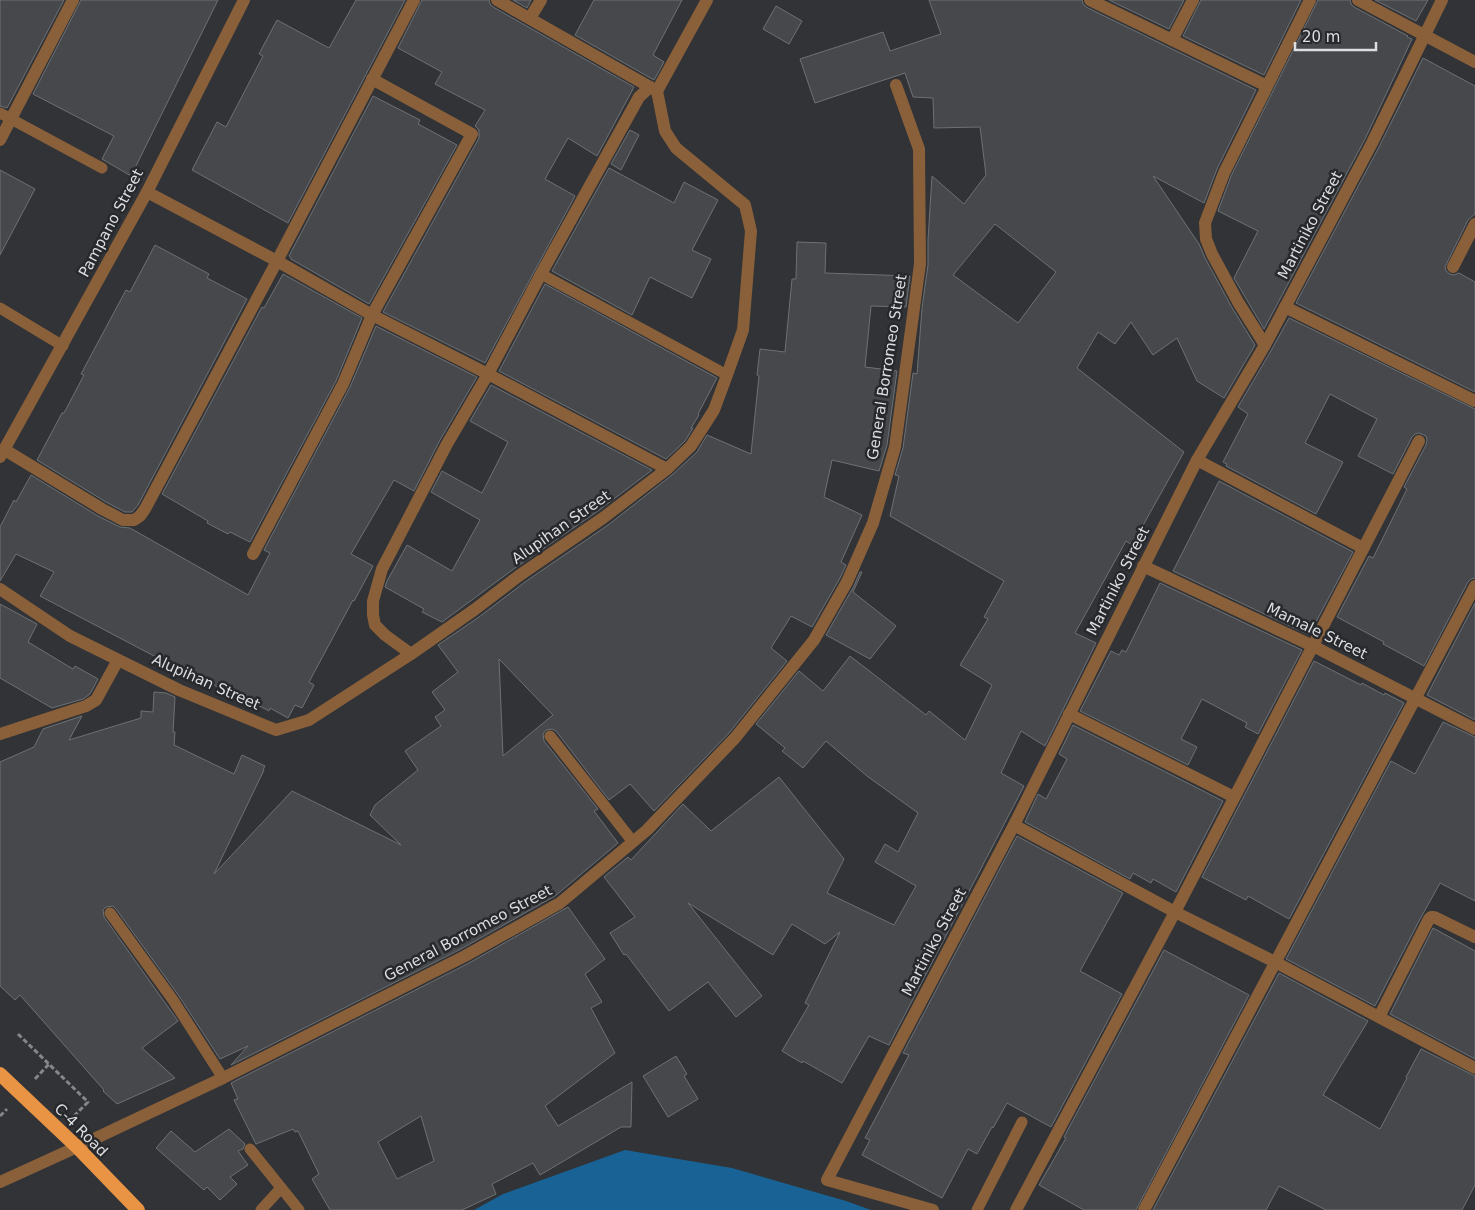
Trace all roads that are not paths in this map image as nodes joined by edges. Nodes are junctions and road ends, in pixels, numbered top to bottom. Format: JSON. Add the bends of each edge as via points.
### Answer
{"nodes":[{"id":1,"x":73,"y":0,"type":"edge"},
{"id":2,"x":414,"y":0,"type":"edge"},
{"id":3,"x":497,"y":0,"type":"edge"},
{"id":4,"x":541,"y":0,"type":"edge"},
{"id":5,"x":707,"y":0,"type":"edge"},
{"id":6,"x":1090,"y":0,"type":"edge"},
{"id":7,"x":1192,"y":0,"type":"edge"},
{"id":8,"x":1310,"y":0,"type":"edge"},
{"id":9,"x":1358,"y":0,"type":"edge"},
{"id":10,"x":1442,"y":0,"type":"edge"},
{"id":11,"x":242,"y":1,"type":"edge"},
{"id":12,"x":530,"y":18,"type":"junction"},
{"id":13,"x":1424,"y":35,"type":"junction"},
{"id":14,"x":1172,"y":40,"type":"junction"},
{"id":15,"x":1475,"y":62,"type":"edge"},
{"id":16,"x":372,"y":79,"type":"junction"},
{"id":17,"x":896,"y":85,"type":"dead end"},
{"id":18,"x":1267,"y":86,"type":"junction"},
{"id":19,"x":654,"y":89,"type":"junction"},
{"id":20,"x":6,"y":116,"type":"edge"},
{"id":21,"x":0,"y":140,"type":"edge"},
{"id":22,"x":102,"y":168,"type":"dead end"},
{"id":23,"x":147,"y":192,"type":"junction"},
{"id":24,"x":1475,"y":224,"type":"edge"},
{"id":25,"x":277,"y":261,"type":"junction"},
{"id":26,"x":1452,"y":267,"type":"dead end"},
{"id":27,"x":541,"y":274,"type":"junction"},
{"id":28,"x":1285,"y":307,"type":"junction"},
{"id":29,"x":0,"y":308,"type":"edge"},
{"id":30,"x":372,"y":315,"type":"junction"},
{"id":31,"x":1265,"y":345,"type":"junction"},
{"id":32,"x":62,"y":346,"type":"junction"},
{"id":33,"x":488,"y":374,"type":"junction"},
{"id":34,"x":727,"y":375,"type":"junction"},
{"id":35,"x":1475,"y":401,"type":"edge"},
{"id":36,"x":1419,"y":441,"type":"dead end"},
{"id":37,"x":2,"y":454,"type":"edge"},
{"id":38,"x":1197,"y":460,"type":"junction"},
{"id":39,"x":667,"y":469,"type":"junction"},
{"id":40,"x":1363,"y":548,"type":"junction"},
{"id":41,"x":253,"y":554,"type":"dead end"},
{"id":42,"x":1143,"y":566,"type":"junction"},
{"id":43,"x":1475,"y":586,"type":"edge"},
{"id":44,"x":0,"y":589,"type":"edge"},
{"id":45,"x":1313,"y":646,"type":"junction"},
{"id":46,"x":412,"y":654,"type":"junction"},
{"id":47,"x":118,"y":660,"type":"junction"},
{"id":48,"x":1415,"y":699,"type":"junction"},
{"id":49,"x":1069,"y":714,"type":"junction"},
{"id":50,"x":1475,"y":730,"type":"edge"},
{"id":51,"x":0,"y":734,"type":"edge"},
{"id":52,"x":550,"y":736,"type":"dead end"},
{"id":53,"x":1234,"y":797,"type":"junction"},
{"id":54,"x":1014,"y":825,"type":"junction"},
{"id":55,"x":633,"y":842,"type":"junction"},
{"id":56,"x":1175,"y":912,"type":"junction"},
{"id":57,"x":110,"y":913,"type":"dead end"},
{"id":58,"x":1475,"y":937,"type":"edge"},
{"id":59,"x":1275,"y":962,"type":"junction"},
{"id":60,"x":1379,"y":1016,"type":"junction"},
{"id":61,"x":1475,"y":1068,"type":"edge"},
{"id":62,"x":0,"y":1074,"type":"edge"},
{"id":63,"x":223,"y":1078,"type":"junction"},
{"id":64,"x":1022,"y":1122,"type":"dead end"},
{"id":65,"x":77,"y":1147,"type":"junction"},
{"id":66,"x":250,"y":1149,"type":"dead end"},
{"id":67,"x":0,"y":1182,"type":"edge"},
{"id":68,"x":281,"y":1188,"type":"junction"},
{"id":69,"x":138,"y":1210,"type":"edge"},
{"id":70,"x":261,"y":1210,"type":"edge"},
{"id":71,"x":299,"y":1210,"type":"edge"},
{"id":72,"x":933,"y":1210,"type":"edge"},
{"id":73,"x":977,"y":1210,"type":"edge"},
{"id":74,"x":1016,"y":1210,"type":"edge"},
{"id":75,"x":1144,"y":1210,"type":"edge"}],
"edges":[{"from":1,"to":20,"type":"street"},
{"from":2,"to":16,"type":"street"},
{"from":3,"to":12,"type":"street"},
{"from":4,"to":12,"type":"street"},
{"from":5,"to":19,"type":"street"},
{"from":6,"to":14,"type":"street"},
{"from":7,"to":14,"type":"street"},
{"from":8,"to":18,"type":"street"},
{"from":9,"to":13,"type":"street"},
{"from":10,"to":13,"type":"street","name":"Martiniko Street"},
{"from":11,"to":23,"type":"street","name":"Pampano Street"},
{"from":12,"to":19,"type":"street"},
{"from":13,"to":15,"type":"street"},
{"from":13,"to":28,"type":"street","name":"Martiniko Street","via":[[1372,143]]},
{"from":14,"to":18,"type":"street"},
{"from":16,"to":25,"type":"street"},
{"from":16,"to":30,"type":"street","via":[[472,134]]},
{"from":17,"to":55,"type":"street","name":"General Borromeo Street","via":[[919,149],[920,264],[894,447],[873,523],[814,640],[734,738]]},
{"from":18,"to":31,"type":"street","via":[[1224,173],[1204,223],[1212,254]]},
{"from":19,"to":27,"type":"street","via":[[639,97]]},
{"from":19,"to":34,"type":"street","name":"Alupihan Street","via":[[665,131],[676,148],[745,204],[751,231],[742,330]]},
{"from":20,"to":21,"type":"street"},
{"from":20,"to":22,"type":"lane"},
{"from":23,"to":25,"type":"street"},
{"from":23,"to":32,"type":"street","name":"Pampano Street"},
{"from":24,"to":26,"type":"street"},
{"from":25,"to":30,"type":"street"},
{"from":25,"to":37,"type":"street","via":[[140,516],[134,520],[123,520]]},
{"from":27,"to":33,"type":"street"},
{"from":27,"to":34,"type":"lane"},
{"from":28,"to":31,"type":"street","name":"Martiniko Street"},
{"from":28,"to":35,"type":"street"},
{"from":29,"to":32,"type":"lane"},
{"from":30,"to":33,"type":"street"},
{"from":30,"to":41,"type":"street","via":[[343,384]]},
{"from":31,"to":38,"type":"street","name":"Martiniko Street"},
{"from":32,"to":37,"type":"street","name":"Pampano Street"},
{"from":33,"to":39,"type":"street"},
{"from":33,"to":46,"type":"street","via":[[446,444],[382,568],[373,601],[375,625]]},
{"from":34,"to":39,"type":"street","name":"Alupihan Street","via":[[714,410],[691,446]]},
{"from":36,"to":40,"type":"street"},
{"from":38,"to":40,"type":"street"},
{"from":38,"to":42,"type":"street","name":"Martiniko Street"},
{"from":39,"to":46,"type":"street","name":"Alupihan Street"},
{"from":40,"to":45,"type":"street"},
{"from":42,"to":45,"type":"street","name":"Mamale Street"},
{"from":42,"to":49,"type":"street","name":"Martiniko Street"},
{"from":43,"to":48,"type":"street"},
{"from":44,"to":47,"type":"street","name":"Alupihan Street","via":[[70,636]]},
{"from":45,"to":48,"type":"street","name":"Mamale Street"},
{"from":45,"to":53,"type":"street"},
{"from":46,"to":47,"type":"street","name":"Alupihan Street","via":[[309,720],[276,730],[179,690]]},
{"from":47,"to":51,"type":"street","via":[[96,700]]},
{"from":48,"to":50,"type":"street","name":"Mamale Street"},
{"from":48,"to":59,"type":"street"},
{"from":49,"to":53,"type":"street"},
{"from":49,"to":54,"type":"street","name":"Martiniko Street"},
{"from":52,"to":55,"type":"lane"},
{"from":53,"to":56,"type":"street"},
{"from":54,"to":56,"type":"street"},
{"from":54,"to":72,"type":"street","name":"Martiniko Street","via":[[827,1180]]},
{"from":55,"to":63,"type":"street","name":"General Borromeo Street","via":[[560,903],[465,956]]},
{"from":56,"to":59,"type":"street"},
{"from":56,"to":74,"type":"street"},
{"from":57,"to":63,"type":"lane","via":[[173,1000]]},
{"from":58,"to":60,"type":"street","via":[[1431,917]]},
{"from":59,"to":60,"type":"street"},
{"from":59,"to":75,"type":"street"},
{"from":60,"to":61,"type":"street"},
{"from":62,"to":65,"type":"highway","name":"C-4 Road"},
{"from":63,"to":65,"type":"street","name":"General Borromeo Street"},
{"from":64,"to":73,"type":"lane"},
{"from":65,"to":67,"type":"street","name":"General Borromeo Street"},
{"from":65,"to":69,"type":"highway","name":"C-4 Road"},
{"from":66,"to":68,"type":"lane"},
{"from":68,"to":70,"type":"lane"},
{"from":68,"to":71,"type":"lane"}]}
